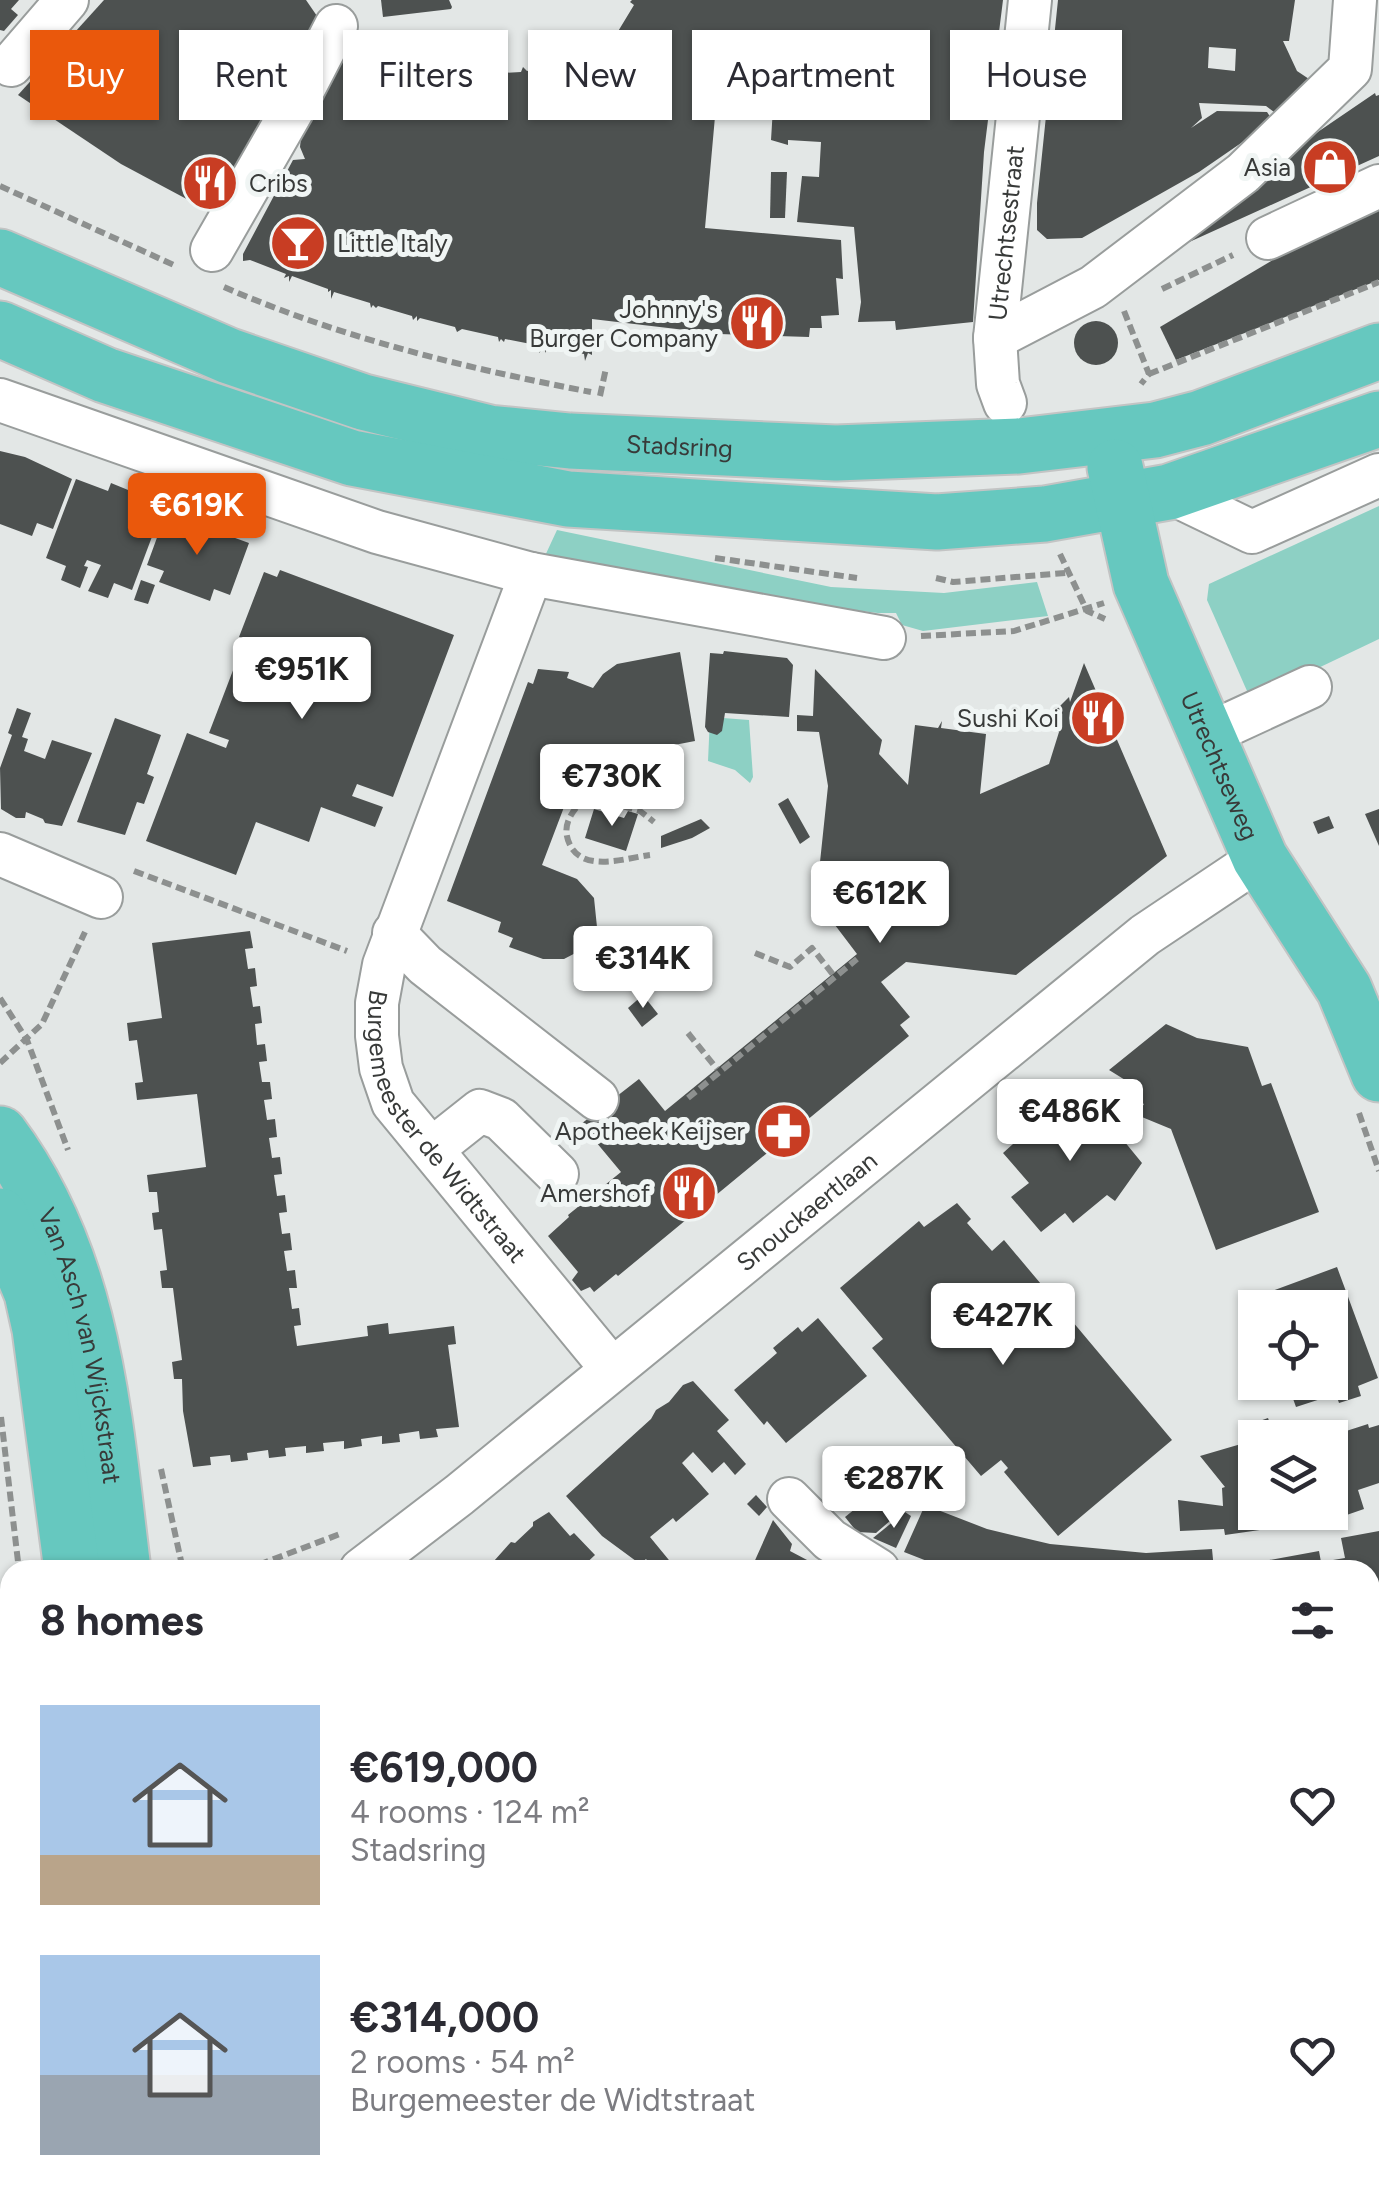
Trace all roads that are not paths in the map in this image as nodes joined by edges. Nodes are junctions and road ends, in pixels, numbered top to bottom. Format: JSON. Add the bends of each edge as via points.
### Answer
{"nodes":[{"id":1,"x":67,"y":0,"type":"edge"},
{"id":2,"x":1030,"y":0,"type":"edge"},
{"id":3,"x":1355,"y":0,"type":"edge"},
{"id":4,"x":336,"y":26,"type":"dead end"},
{"id":5,"x":11,"y":64,"type":"dead end"},
{"id":6,"x":1379,"y":186,"type":"edge"},
{"id":7,"x":1268,"y":238,"type":"road end"},
{"id":8,"x":0,"y":257,"type":"edge"},
{"id":9,"x":206,"y":268,"type":"road end"},
{"id":10,"x":0,"y":329,"type":"edge"},
{"id":11,"x":995,"y":338,"type":"junction"},
{"id":12,"x":1379,"y":351,"type":"edge"},
{"id":13,"x":0,"y":400,"type":"edge"},
{"id":14,"x":1005,"y":403,"type":"dead end"},
{"id":15,"x":1379,"y":419,"type":"edge"},
{"id":16,"x":1110,"y":434,"type":"junction"},
{"id":17,"x":1379,"y":475,"type":"edge"},
{"id":18,"x":1145,"y":496,"type":"junction"},
{"id":19,"x":532,"y":574,"type":"junction"},
{"id":20,"x":884,"y":638,"type":"road end"},
{"id":21,"x":1315,"y":700,"type":"dead end"},
{"id":22,"x":1212,"y":747,"type":"junction"},
{"id":23,"x":0,"y":854,"type":"edge"},
{"id":24,"x":1260,"y":858,"type":"junction"},
{"id":25,"x":102,"y":897,"type":"road end"},
{"id":26,"x":389,"y":949,"type":"junction"},
{"id":27,"x":1379,"y":1074,"type":"edge"},
{"id":28,"x":597,"y":1099,"type":"dead end"},
{"id":29,"x":0,"y":1134,"type":"edge"},
{"id":30,"x":432,"y":1149,"type":"junction"},
{"id":31,"x":557,"y":1174,"type":"dead end"},
{"id":32,"x":0,"y":1216,"type":"edge"},
{"id":33,"x":612,"y":1369,"type":"junction"},
{"id":34,"x":790,"y":1499,"type":"dead end"},
{"id":35,"x":71,"y":1560,"type":"edge"},
{"id":36,"x":122,"y":1560,"type":"edge"},
{"id":37,"x":374,"y":1560,"type":"edge"},
{"id":38,"x":862,"y":1560,"type":"edge"}],
"edges":[{"from":1,"to":5,"type":"street"},
{"from":2,"to":11,"type":"street","name":"Utrechtsestraat"},
{"from":3,"to":11,"type":"street","via":[[1350,69],[1109,299]]},
{"from":4,"to":9,"type":"street"},
{"from":6,"to":7,"type":"street"},
{"from":8,"to":16,"type":"main road","name":"Stadsring","via":[[229,356],[364,402],[490,433],[836,453],[1019,446]]},
{"from":10,"to":18,"type":"main road","via":[[105,375],[352,458],[568,499],[938,522],[1045,514]]},
{"from":11,"to":14,"type":"street","name":"Utrechtsestraat"},
{"from":12,"to":16,"type":"main road","name":"Stadsring","via":[[1201,418]]},
{"from":13,"to":19,"type":"street","via":[[377,532]]},
{"from":15,"to":18,"type":"main road"},
{"from":16,"to":18,"type":"main road","name":"Utrechtseweg"},
{"from":17,"to":18,"type":"street","via":[[1252,532]]},
{"from":18,"to":22,"type":"main road","name":"Utrechtseweg","via":[[1141,584]]},
{"from":19,"to":20,"type":"street"},
{"from":19,"to":26,"type":"street","name":"Burgemeester de Widtstraat"},
{"from":21,"to":22,"type":"street"},
{"from":22,"to":24,"type":"main road","name":"Utrechtseweg"},
{"from":23,"to":25,"type":"street"},
{"from":24,"to":27,"type":"main road","name":"Utrechtseweg","via":[[1344,989]]},
{"from":24,"to":33,"type":"street","name":"Snouckaertlaan","via":[[1145,935]]},
{"from":26,"to":28,"type":"street","via":[[425,966]]},
{"from":26,"to":30,"type":"street","name":"Burgemeester de Widtstraat","via":[[376,1003],[380,1068],[393,1104]]},
{"from":29,"to":36,"type":"main road","name":"Van Asch van Wijckstraat","via":[[42,1200],[77,1288],[94,1356]]},
{"from":30,"to":31,"type":"street","via":[[480,1112],[501,1118]]},
{"from":30,"to":33,"type":"street","name":"Burgemeester de Widtstraat"},
{"from":32,"to":35,"type":"main road","name":"Van Asch van Wijckstraat","via":[[40,1329]]},
{"from":33,"to":37,"type":"street","name":"Snouckaertlaan"},
{"from":34,"to":38,"type":"street","via":[[830,1540]]}]}
